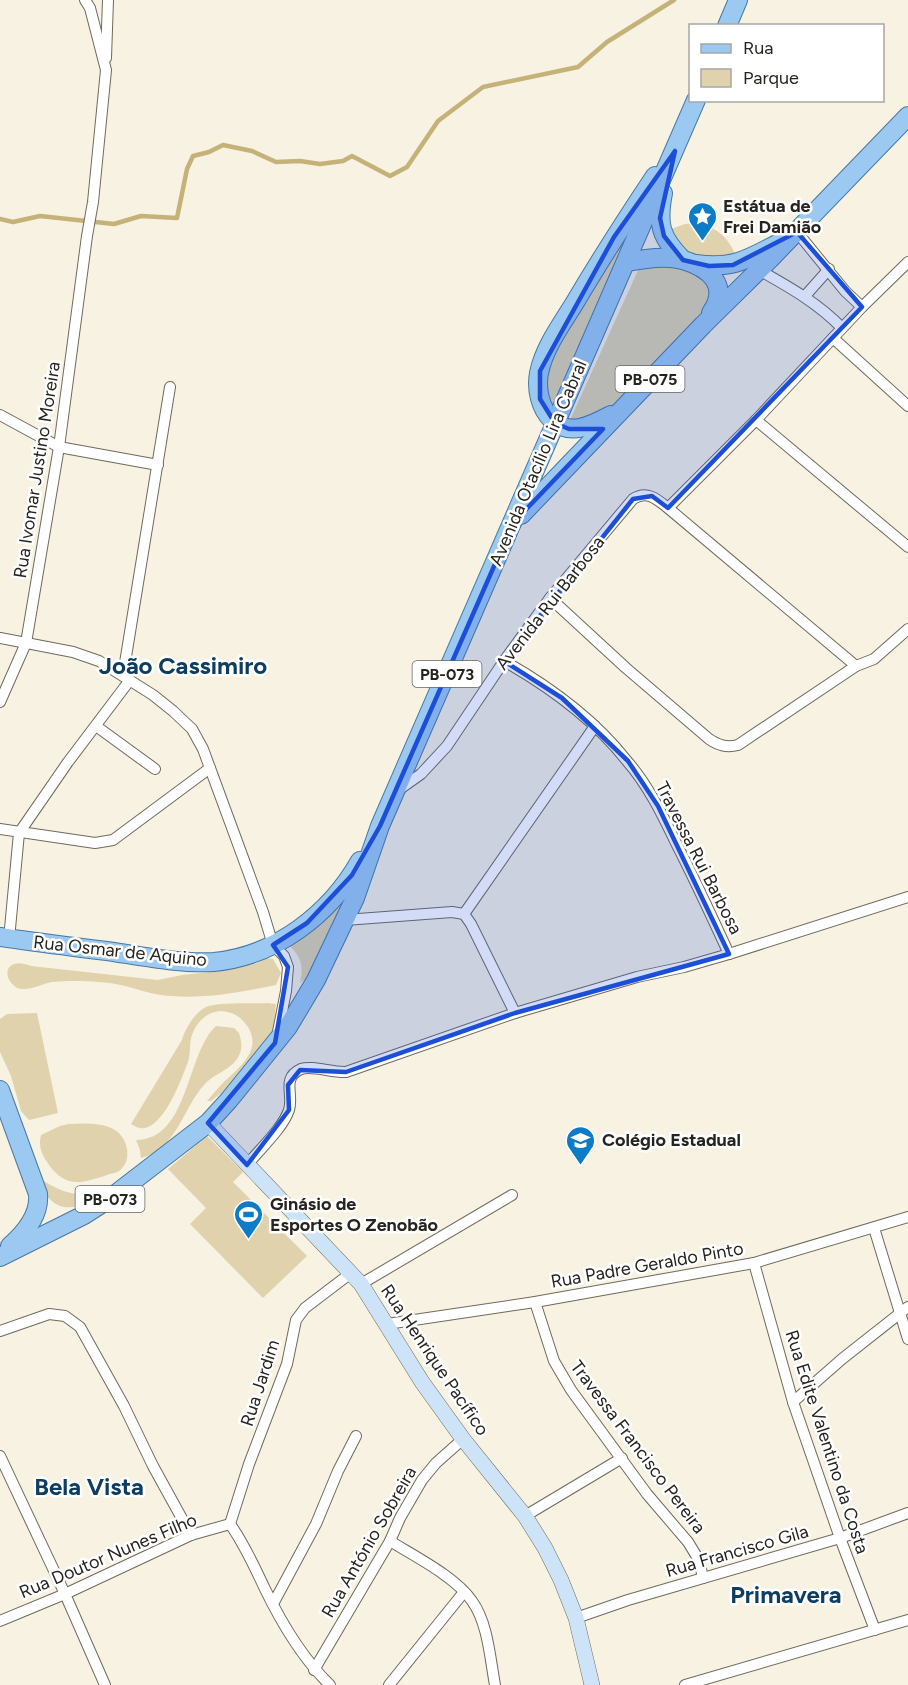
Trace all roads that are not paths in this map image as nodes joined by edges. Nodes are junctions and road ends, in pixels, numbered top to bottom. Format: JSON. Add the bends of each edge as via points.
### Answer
{"nodes":[{"id":1,"x":85,"y":0,"type":"edge"},
{"id":2,"x":108,"y":0,"type":"edge"},
{"id":3,"x":738,"y":0,"type":"edge"},
{"id":4,"x":728,"y":24,"type":"edge"},
{"id":5,"x":106,"y":70,"type":"junction"},
{"id":6,"x":695,"y":102,"type":"edge"},
{"id":7,"x":908,"y":116,"type":"edge"},
{"id":8,"x":675,"y":151,"type":"junction"},
{"id":9,"x":793,"y":235,"type":"junction"},
{"id":10,"x":687,"y":261,"type":"junction"},
{"id":11,"x":627,"y":262,"type":"junction"},
{"id":12,"x":908,"y":262,"type":"edge"},
{"id":13,"x":828,"y":269,"type":"junction"},
{"id":14,"x":759,"y":270,"type":"junction"},
{"id":15,"x":805,"y":296,"type":"junction"},
{"id":16,"x":862,"y":307,"type":"junction"},
{"id":17,"x":703,"y":324,"type":"junction"},
{"id":18,"x":842,"y":328,"type":"junction"},
{"id":19,"x":833,"y":338,"type":"junction"},
{"id":20,"x":170,"y":387,"type":"dead end"},
{"id":21,"x":908,"y":406,"type":"edge"},
{"id":22,"x":621,"y":410,"type":"junction"},
{"id":23,"x":0,"y":415,"type":"edge"},
{"id":24,"x":756,"y":420,"type":"junction"},
{"id":25,"x":555,"y":423,"type":"junction"},
{"id":26,"x":59,"y":447,"type":"junction"},
{"id":27,"x":158,"y":465,"type":"junction"},
{"id":28,"x":668,"y":508,"type":"junction"},
{"id":29,"x":513,"y":523,"type":"junction"},
{"id":30,"x":908,"y":547,"type":"edge"},
{"id":31,"x":550,"y":598,"type":"junction"},
{"id":32,"x":908,"y":629,"type":"edge"},
{"id":33,"x":0,"y":638,"type":"edge"},
{"id":34,"x":26,"y":643,"type":"junction"},
{"id":35,"x":504,"y":661,"type":"junction"},
{"id":36,"x":856,"y":666,"type":"junction"},
{"id":37,"x":126,"y":678,"type":"junction"},
{"id":38,"x":0,"y":702,"type":"edge"},
{"id":39,"x":96,"y":726,"type":"junction"},
{"id":40,"x":595,"y":726,"type":"junction"},
{"id":41,"x":210,"y":768,"type":"junction"},
{"id":42,"x":155,"y":769,"type":"dead end"},
{"id":43,"x":395,"y":792,"type":"junction"},
{"id":44,"x":380,"y":826,"type":"junction"},
{"id":45,"x":0,"y":829,"type":"edge"},
{"id":46,"x":19,"y":833,"type":"junction"},
{"id":47,"x":908,"y":897,"type":"edge"},
{"id":48,"x":464,"y":914,"type":"junction"},
{"id":49,"x":345,"y":920,"type":"junction"},
{"id":50,"x":4,"y":938,"type":"edge"},
{"id":51,"x":273,"y":945,"type":"junction"},
{"id":52,"x":729,"y":954,"type":"junction"},
{"id":53,"x":515,"y":1013,"type":"junction"},
{"id":54,"x":275,"y":1043,"type":"junction"},
{"id":55,"x":0,"y":1090,"type":"edge"},
{"id":56,"x":208,"y":1123,"type":"junction"},
{"id":57,"x":247,"y":1165,"type":"junction"},
{"id":58,"x":512,"y":1195,"type":"dead end"},
{"id":59,"x":908,"y":1217,"type":"edge"},
{"id":60,"x":874,"y":1228,"type":"junction"},
{"id":61,"x":0,"y":1256,"type":"edge"},
{"id":62,"x":754,"y":1263,"type":"junction"},
{"id":63,"x":356,"y":1279,"type":"junction"},
{"id":64,"x":535,"y":1302,"type":"junction"},
{"id":65,"x":903,"y":1310,"type":"edge"},
{"id":66,"x":387,"y":1324,"type":"junction"},
{"id":67,"x":0,"y":1331,"type":"edge"},
{"id":68,"x":908,"y":1339,"type":"edge"},
{"id":69,"x":793,"y":1402,"type":"junction"},
{"id":70,"x":356,"y":1436,"type":"dead end"},
{"id":71,"x":463,"y":1439,"type":"junction"},
{"id":72,"x":0,"y":1456,"type":"edge"},
{"id":73,"x":622,"y":1458,"type":"junction"},
{"id":74,"x":908,"y":1513,"type":"edge"},
{"id":75,"x":525,"y":1515,"type":"junction"},
{"id":76,"x":230,"y":1524,"type":"junction"},
{"id":77,"x":191,"y":1535,"type":"junction"},
{"id":78,"x":840,"y":1538,"type":"junction"},
{"id":79,"x":390,"y":1541,"type":"junction"},
{"id":80,"x":703,"y":1578,"type":"junction"},
{"id":81,"x":464,"y":1592,"type":"junction"},
{"id":82,"x":65,"y":1594,"type":"junction"},
{"id":83,"x":273,"y":1604,"type":"junction"},
{"id":84,"x":576,"y":1618,"type":"junction"},
{"id":85,"x":908,"y":1620,"type":"edge"},
{"id":86,"x":0,"y":1621,"type":"edge"},
{"id":87,"x":875,"y":1630,"type":"junction"},
{"id":88,"x":314,"y":1670,"type":"junction"},
{"id":89,"x":105,"y":1685,"type":"edge"},
{"id":90,"x":330,"y":1685,"type":"edge"},
{"id":91,"x":388,"y":1685,"type":"edge"},
{"id":92,"x":495,"y":1685,"type":"edge"},
{"id":93,"x":592,"y":1685,"type":"edge"},
{"id":94,"x":685,"y":1685,"type":"edge"}],
"edges":[{"from":1,"to":5,"type":"street"},
{"from":2,"to":5,"type":"street","name":"Rua Ivomar Justino Moreira"},
{"from":3,"to":4,"type":"main road"},
{"from":5,"to":26,"type":"street","name":"Rua Ivomar Justino Moreira","via":[[93,202]]},
{"from":6,"to":8,"type":"main road","name":"Avenida Otacílio Lira Cabral","number":"PB-073"},
{"from":7,"to":9,"type":"main road","number":"PB-075"},
{"from":8,"to":10,"type":"main road","via":[[660,218],[664,236]]},
{"from":8,"to":11,"type":"main road","name":"Avenida Otacílio Lira Cabral","number":"PB-073"},
{"from":8,"to":25,"type":"main road","via":[[614,237],[544,358],[538,390],[547,415]]},
{"from":9,"to":10,"type":"main road","via":[[733,265],[709,266]]},
{"from":9,"to":13,"type":"street"},
{"from":9,"to":14,"type":"main road","number":"PB-075"},
{"from":10,"to":11,"type":"main road","via":[[656,258]]},
{"from":10,"to":17,"type":"main road","via":[[708,273],[719,287],[716,306]]},
{"from":11,"to":25,"type":"main road","name":"Avenida Otacílio Lira Cabral","number":"PB-073"},
{"from":12,"to":16,"type":"street"},
{"from":13,"to":15,"type":"street"},
{"from":13,"to":16,"type":"street"},
{"from":14,"to":15,"type":"street"},
{"from":14,"to":17,"type":"main road","number":"PB-075"},
{"from":15,"to":18,"type":"street"},
{"from":16,"to":18,"type":"street"},
{"from":17,"to":22,"type":"main road","number":"PB-075"},
{"from":18,"to":19,"type":"street"},
{"from":19,"to":21,"type":"street"},
{"from":19,"to":24,"type":"street"},
{"from":20,"to":27,"type":"street"},
{"from":22,"to":25,"type":"main road","via":[[578,429]]},
{"from":22,"to":29,"type":"main road","number":"PB-075"},
{"from":23,"to":26,"type":"street"},
{"from":24,"to":28,"type":"street"},
{"from":24,"to":30,"type":"street"},
{"from":25,"to":29,"type":"main road","name":"Avenida Otacílio Lira Cabral","number":"PB-073"},
{"from":26,"to":27,"type":"street"},
{"from":26,"to":34,"type":"street","name":"Rua Ivomar Justino Moreira"},
{"from":27,"to":37,"type":"street"},
{"from":28,"to":31,"type":"street","name":"Avenida Rui Barbosa","via":[[652,496],[639,495],[633,499]]},
{"from":28,"to":36,"type":"street","name":"Avenida Rui Barbosa"},
{"from":29,"to":43,"type":"main road","name":"Avenida Otacílio Lira Cabral","number":"PB-073"},
{"from":31,"to":35,"type":"street","name":"Avenida Rui Barbosa"},
{"from":31,"to":36,"type":"street","via":[[700,732],[723,746],[738,746]]},
{"from":32,"to":36,"type":"street","via":[[874,659]]},
{"from":33,"to":34,"type":"street"},
{"from":34,"to":37,"type":"street","via":[[99,661]]},
{"from":34,"to":38,"type":"street","name":"Rua Ivomar Justino Moreira"},
{"from":35,"to":40,"type":"street","name":"Travessa Rui Barbosa","via":[[562,698]]},
{"from":35,"to":43,"type":"street","name":"Avenida Rui Barbosa","via":[[447,746],[421,774]]},
{"from":37,"to":39,"type":"street"},
{"from":37,"to":41,"type":"street","via":[[153,695],[192,729]]},
{"from":39,"to":42,"type":"street"},
{"from":39,"to":46,"type":"street"},
{"from":40,"to":48,"type":"street"},
{"from":40,"to":52,"type":"street","name":"Travessa Rui Barbosa","via":[[628,761],[658,806]]},
{"from":41,"to":46,"type":"street","via":[[113,840],[95,843]]},
{"from":41,"to":51,"type":"street"},
{"from":43,"to":44,"type":"main road","name":"Avenida Otacílio Lira Cabral","number":"PB-073"},
{"from":44,"to":49,"type":"main road","name":"Avenida Otacílio Lira Cabral","number":"PB-073"},
{"from":44,"to":51,"type":"main road","name":"Avenida Otacílio Lira Cabral","number":"PB-073","via":[[335,897],[307,923]]},
{"from":45,"to":46,"type":"street"},
{"from":46,"to":50,"type":"street"},
{"from":47,"to":52,"type":"street"},
{"from":48,"to":49,"type":"street"},
{"from":48,"to":53,"type":"street"},
{"from":49,"to":54,"type":"main road","number":"PB-073","via":[[316,980]]},
{"from":50,"to":51,"type":"main road","name":"Rua Osmar de Aquino","number":"PB-073","via":[[167,960],[213,962]]},
{"from":51,"to":54,"type":"street","via":[[288,967]]},
{"from":52,"to":53,"type":"street"},
{"from":53,"to":57,"type":"street","via":[[346,1072],[308,1067],[300,1070],[289,1079],[289,1110]]},
{"from":54,"to":56,"type":"main road","number":"PB-073"},
{"from":55,"to":61,"type":"main road","via":[[39,1204],[28,1229]]},
{"from":56,"to":57,"type":"main road","name":"Rua Henrique Pacífico"},
{"from":56,"to":61,"type":"main road","number":"PB-073","via":[[84,1215]]},
{"from":57,"to":63,"type":"main road","name":"Rua Henrique Pacífico"},
{"from":58,"to":63,"type":"street","name":"Rua Jardim"},
{"from":59,"to":60,"type":"street","name":"Rua Padre Geraldo Pinto"},
{"from":60,"to":62,"type":"street","name":"Rua Padre Geraldo Pinto"},
{"from":60,"to":65,"type":"street"},
{"from":62,"to":64,"type":"street","name":"Rua Padre Geraldo Pinto"},
{"from":62,"to":69,"type":"street","name":"Rua Edite Valentino da Costa"},
{"from":63,"to":66,"type":"main road","name":"Rua Henrique Pacífico"},
{"from":63,"to":76,"type":"street","name":"Rua Jardim","via":[[305,1308],[296,1320],[286,1364]]},
{"from":64,"to":66,"type":"street","name":"Rua Padre Geraldo Pinto"},
{"from":64,"to":73,"type":"street","name":"Travessa Francisco Pereira","via":[[554,1361],[570,1390]]},
{"from":65,"to":68,"type":"street"},
{"from":65,"to":69,"type":"street"},
{"from":66,"to":71,"type":"main road","name":"Rua Henrique Pacífico"},
{"from":67,"to":77,"type":"street","via":[[49,1314],[65,1316],[80,1327]]},
{"from":69,"to":78,"type":"street","name":"Rua Edite Valentino da Costa"},
{"from":70,"to":83,"type":"street","via":[[316,1524]]},
{"from":71,"to":75,"type":"main road","name":"Rua Henrique Pacífico"},
{"from":71,"to":79,"type":"street","name":"Rua António Sobreira","via":[[422,1480]]},
{"from":72,"to":82,"type":"street"},
{"from":73,"to":75,"type":"street"},
{"from":73,"to":80,"type":"street","name":"Travessa Francisco Pereira","via":[[688,1542],[699,1560]]},
{"from":74,"to":78,"type":"street","name":"Rua Francisco Gila"},
{"from":75,"to":84,"type":"main road","name":"Rua Henrique Pacífico","via":[[561,1580]]},
{"from":76,"to":77,"type":"street","name":"Rua Doutor Nunes Filho"},
{"from":76,"to":83,"type":"street","via":[[245,1545]]},
{"from":77,"to":82,"type":"street","name":"Rua Doutor Nunes Filho"},
{"from":78,"to":80,"type":"street","name":"Rua Francisco Gila"},
{"from":78,"to":87,"type":"street","name":"Rua Edite Valentino da Costa"},
{"from":79,"to":81,"type":"street","via":[[436,1569]]},
{"from":79,"to":88,"type":"street","name":"Rua António Sobreira"},
{"from":80,"to":84,"type":"street","name":"Rua Francisco Gila"},
{"from":81,"to":91,"type":"street"},
{"from":81,"to":92,"type":"street","via":[[479,1614]]},
{"from":82,"to":86,"type":"street","name":"Rua Doutor Nunes Filho"},
{"from":82,"to":89,"type":"street"},
{"from":83,"to":88,"type":"street"},
{"from":84,"to":93,"type":"main road","name":"Rua Henrique Pacífico"},
{"from":85,"to":87,"type":"street"},
{"from":87,"to":94,"type":"street"},
{"from":88,"to":90,"type":"street"}]}
